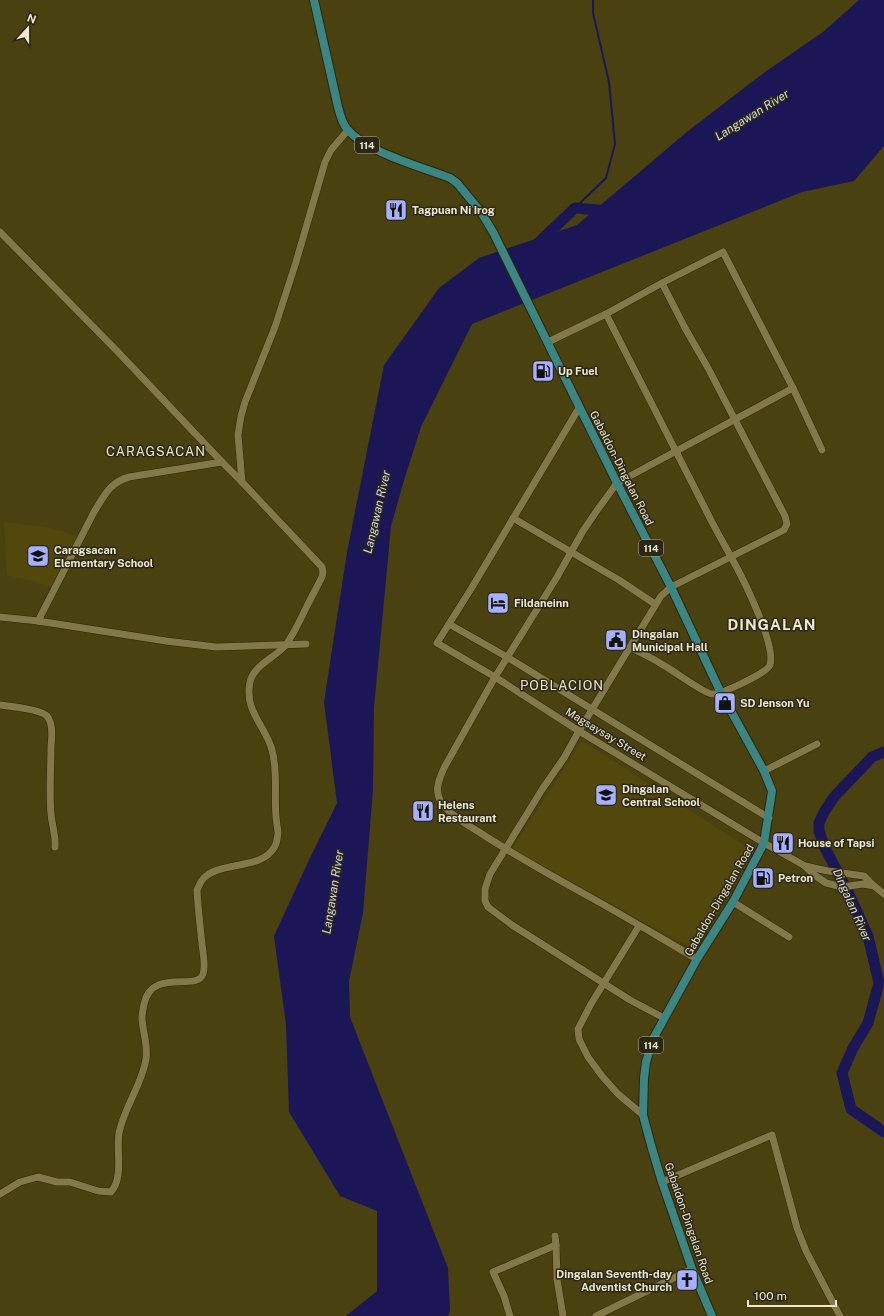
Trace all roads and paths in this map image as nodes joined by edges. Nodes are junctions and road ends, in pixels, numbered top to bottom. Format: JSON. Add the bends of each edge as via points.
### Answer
{"nodes":[{"id":1,"x":314,"y":0,"type":"edge"},
{"id":2,"x":348,"y":130,"type":"junction"},
{"id":3,"x":0,"y":232,"type":"edge"},
{"id":4,"x":662,"y":283,"type":"junction"},
{"id":5,"x":606,"y":314,"type":"junction"},
{"id":6,"x":548,"y":342,"type":"junction"},
{"id":7,"x":793,"y":388,"type":"junction"},
{"id":8,"x":579,"y":408,"type":"junction"},
{"id":9,"x":734,"y":420,"type":"junction"},
{"id":10,"x":822,"y":450,"type":"dead end"},
{"id":11,"x":676,"y":452,"type":"junction"},
{"id":12,"x":222,"y":462,"type":"junction"},
{"id":13,"x":242,"y":482,"type":"junction"},
{"id":14,"x":617,"y":483,"type":"junction"},
{"id":15,"x":513,"y":518,"type":"junction"},
{"id":16,"x":572,"y":552,"type":"junction"},
{"id":17,"x":731,"y":557,"type":"junction"},
{"id":18,"x":671,"y":587,"type":"junction"},
{"id":19,"x":656,"y":604,"type":"junction"},
{"id":20,"x":0,"y":617,"type":"edge"},
{"id":21,"x":38,"y":621,"type":"junction"},
{"id":22,"x":449,"y":624,"type":"junction"},
{"id":23,"x":286,"y":644,"type":"junction"},
{"id":24,"x":306,"y":644,"type":"dead end"},
{"id":25,"x":631,"y":648,"type":"junction"},
{"id":26,"x":507,"y":657,"type":"junction"},
{"id":27,"x":495,"y":677,"type":"junction"},
{"id":28,"x":720,"y":691,"type":"junction"},
{"id":29,"x":0,"y":705,"type":"edge"},
{"id":30,"x":592,"y":710,"type":"junction"},
{"id":31,"x":579,"y":731,"type":"junction"},
{"id":32,"x":817,"y":744,"type":"dead end"},
{"id":33,"x":764,"y":771,"type":"junction"},
{"id":34,"x":769,"y":818,"type":"junction"},
{"id":35,"x":764,"y":843,"type":"junction"},
{"id":36,"x":55,"y":847,"type":"dead end"},
{"id":37,"x":505,"y":848,"type":"junction"},
{"id":38,"x":805,"y":866,"type":"junction"},
{"id":39,"x":874,"y":886,"type":"junction"},
{"id":40,"x":884,"y":894,"type":"edge"},
{"id":41,"x":733,"y":902,"type":"junction"},
{"id":42,"x":639,"y":926,"type":"junction"},
{"id":43,"x":789,"y":937,"type":"dead end"},
{"id":44,"x":697,"y":959,"type":"junction"},
{"id":45,"x":604,"y":984,"type":"junction"},
{"id":46,"x":664,"y":1018,"type":"junction"},
{"id":47,"x":643,"y":1115,"type":"junction"},
{"id":48,"x":662,"y":1182,"type":"junction"},
{"id":49,"x":0,"y":1194,"type":"edge"},
{"id":50,"x":555,"y":1236,"type":"dead end"},
{"id":51,"x":556,"y":1245,"type":"junction"},
{"id":52,"x":692,"y":1269,"type":"junction"},
{"id":53,"x":510,"y":1316,"type":"edge"},
{"id":54,"x":563,"y":1316,"type":"edge"},
{"id":55,"x":596,"y":1316,"type":"edge"},
{"id":56,"x":712,"y":1316,"type":"edge"},
{"id":57,"x":840,"y":1316,"type":"edge"}],
"edges":[{"from":1,"to":2,"type":"main road","name":"Gabaldon-Dingalan Road","number":"114","via":[[338,107]]},
{"from":2,"to":6,"type":"main road","name":"Gabaldon-Dingalan Road","number":"114","via":[[365,144],[385,154],[450,178],[457,183],[481,212],[493,232]]},
{"from":2,"to":13,"type":"street","via":[[331,150],[326,162],[296,262],[245,402],[238,435]]},
{"from":3,"to":12,"type":"street"},
{"from":4,"to":5,"type":"street"},
{"from":4,"to":7,"type":"street","via":[[723,252]]},
{"from":4,"to":9,"type":"street"},
{"from":5,"to":6,"type":"street"},
{"from":5,"to":11,"type":"street"},
{"from":6,"to":8,"type":"main road","name":"Gabaldon-Dingalan Road","number":"114"},
{"from":7,"to":9,"type":"street"},
{"from":7,"to":10,"type":"street"},
{"from":8,"to":14,"type":"main road","name":"Gabaldon-Dingalan Road","number":"114"},
{"from":8,"to":15,"type":"street"},
{"from":9,"to":11,"type":"street"},
{"from":9,"to":17,"type":"street","via":[[787,524],[784,530]]},
{"from":11,"to":14,"type":"street"},
{"from":11,"to":17,"type":"street"},
{"from":12,"to":13,"type":"street"},
{"from":12,"to":21,"type":"street","via":[[130,477],[115,483],[91,517]]},
{"from":13,"to":23,"type":"street","via":[[322,567],[322,577]]},
{"from":14,"to":16,"type":"street","via":[[583,531]]},
{"from":14,"to":18,"type":"main road","name":"Gabaldon-Dingalan Road","number":"114"},
{"from":15,"to":16,"type":"street"},
{"from":15,"to":22,"type":"street"},
{"from":16,"to":19,"type":"street"},
{"from":16,"to":26,"type":"street"},
{"from":17,"to":18,"type":"street"},
{"from":17,"to":28,"type":"street","via":[[747,587],[764,629],[771,655],[768,668]]},
{"from":18,"to":19,"type":"street"},
{"from":18,"to":28,"type":"main road","name":"Gabaldon-Dingalan Road","number":"114"},
{"from":19,"to":25,"type":"street"},
{"from":20,"to":21,"type":"street"},
{"from":21,"to":23,"type":"street","via":[[216,647]]},
{"from":22,"to":26,"type":"street","name":"Magsaysay Street"},
{"from":22,"to":27,"type":"street","name":"Magsaysay Street","via":[[436,643]]},
{"from":23,"to":24,"type":"street"},
{"from":23,"to":49,"type":"street","via":[[252,675],[249,693],[254,716],[272,748],[278,833],[276,845],[269,854],[254,862],[213,873],[200,882],[197,890],[204,972],[199,979],[160,984],[148,993],[142,1020],[147,1048],[146,1059],[122,1123],[115,1188],[111,1192],[98,1191],[70,1182],[38,1178],[20,1182]]},
{"from":25,"to":28,"type":"street","via":[[662,664],[703,691],[712,694]]},
{"from":25,"to":30,"type":"street"},
{"from":26,"to":27,"type":"street"},
{"from":26,"to":30,"type":"street","name":"Magsaysay Street"},
{"from":27,"to":31,"type":"street","name":"Magsaysay Street"},
{"from":27,"to":37,"type":"street","via":[[444,768],[437,791],[442,803],[452,814]]},
{"from":28,"to":33,"type":"main road","name":"Gabaldon-Dingalan Road","number":"114"},
{"from":29,"to":36,"type":"street","via":[[42,713],[49,718],[52,742],[50,813]]},
{"from":30,"to":31,"type":"street"},
{"from":30,"to":34,"type":"street","name":"Magsaysay Street"},
{"from":31,"to":35,"type":"street","name":"Magsaysay Street"},
{"from":31,"to":37,"type":"street"},
{"from":32,"to":33,"type":"street"},
{"from":33,"to":34,"type":"main road","name":"Gabaldon-Dingalan Road","number":"114","via":[[772,791]]},
{"from":34,"to":35,"type":"main road","name":"Gabaldon-Dingalan Road","number":"114"},
{"from":35,"to":38,"type":"street","name":"Magsaysay Street"},
{"from":35,"to":41,"type":"main road","name":"Gabaldon-Dingalan Road","number":"114"},
{"from":37,"to":42,"type":"street"},
{"from":37,"to":45,"type":"street","via":[[487,882],[485,900],[488,907]]},
{"from":38,"to":39,"type":"street","via":[[859,874],[868,878]]},
{"from":38,"to":39,"type":"street","via":[[826,883],[842,887],[863,884]]},
{"from":39,"to":40,"type":"street"},
{"from":41,"to":43,"type":"street"},
{"from":41,"to":44,"type":"main road","name":"Gabaldon-Dingalan Road","number":"114"},
{"from":42,"to":44,"type":"street"},
{"from":42,"to":45,"type":"street"},
{"from":44,"to":46,"type":"main road","name":"Gabaldon-Dingalan Road","number":"114"},
{"from":45,"to":46,"type":"street"},
{"from":45,"to":47,"type":"street","via":[[578,1029],[579,1039],[588,1058],[602,1076],[618,1094]]},
{"from":46,"to":47,"type":"main road","name":"Gabaldon-Dingalan Road","number":"114","via":[[646,1062]]},
{"from":47,"to":48,"type":"main road","name":"Gabaldon-Dingalan Road","number":"114"},
{"from":48,"to":52,"type":"main road","name":"Gabaldon-Dingalan Road","number":"114"},
{"from":48,"to":57,"type":"street","via":[[772,1135],[806,1252]]},
{"from":50,"to":51,"type":"street"},
{"from":51,"to":53,"type":"street","via":[[494,1272]]},
{"from":51,"to":54,"type":"street"},
{"from":52,"to":55,"type":"street"},
{"from":52,"to":56,"type":"main road","name":"Gabaldon-Dingalan Road","number":"114"}]}
